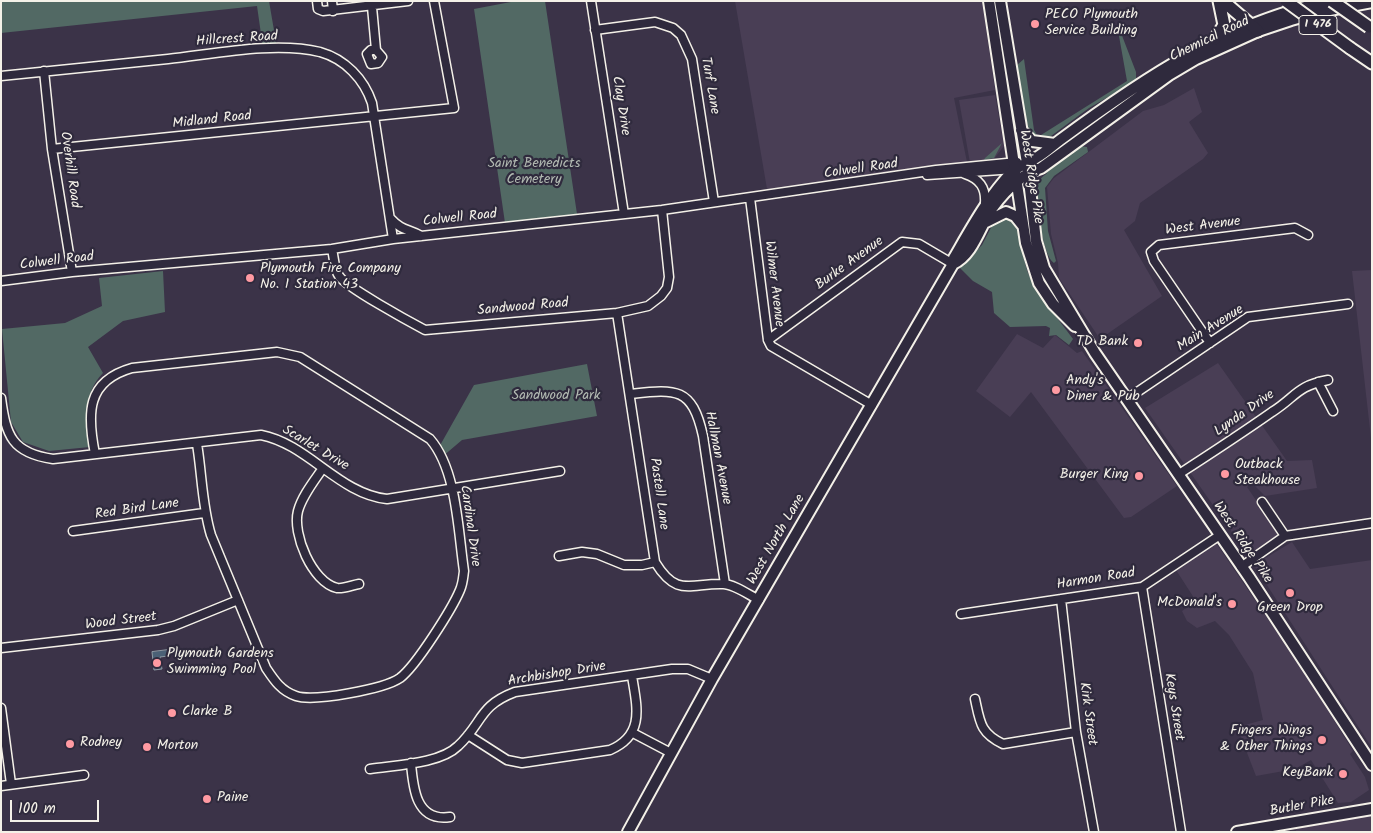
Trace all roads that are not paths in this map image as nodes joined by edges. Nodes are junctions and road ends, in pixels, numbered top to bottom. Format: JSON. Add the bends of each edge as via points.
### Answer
{"nodes":[{"id":1,"x":317,"y":1,"type":"edge"},
{"id":2,"x":332,"y":1,"type":"edge"},
{"id":3,"x":408,"y":1,"type":"edge"},
{"id":4,"x":434,"y":1,"type":"edge"},
{"id":5,"x":591,"y":1,"type":"edge"},
{"id":6,"x":989,"y":1,"type":"edge"},
{"id":7,"x":1000,"y":1,"type":"edge"},
{"id":8,"x":1219,"y":1,"type":"edge"},
{"id":9,"x":1223,"y":1,"type":"edge"},
{"id":10,"x":1286,"y":1,"type":"edge"},
{"id":11,"x":1331,"y":1,"type":"edge"},
{"id":12,"x":1372,"y":2,"type":"edge"},
{"id":13,"x":372,"y":7,"type":"junction"},
{"id":14,"x":333,"y":11,"type":"junction"},
{"id":15,"x":1255,"y":28,"type":"junction"},
{"id":16,"x":1370,"y":28,"type":"edge"},
{"id":17,"x":595,"y":30,"type":"junction"},
{"id":18,"x":1215,"y":39,"type":"junction"},
{"id":19,"x":376,"y":50,"type":"dead end"},
{"id":20,"x":1372,"y":63,"type":"edge"},
{"id":21,"x":44,"y":71,"type":"junction"},
{"id":22,"x":1,"y":76,"type":"edge"},
{"id":23,"x":374,"y":117,"type":"junction"},
{"id":24,"x":1020,"y":130,"type":"junction"},
{"id":25,"x":1055,"y":144,"type":"junction"},
{"id":26,"x":52,"y":149,"type":"junction"},
{"id":27,"x":1015,"y":166,"type":"junction"},
{"id":28,"x":1027,"y":167,"type":"junction"},
{"id":29,"x":963,"y":173,"type":"junction"},
{"id":30,"x":920,"y":174,"type":"junction"},
{"id":31,"x":1017,"y":181,"type":"junction"},
{"id":32,"x":750,"y":198,"type":"junction"},
{"id":33,"x":714,"y":202,"type":"junction"},
{"id":34,"x":985,"y":203,"type":"junction"},
{"id":35,"x":662,"y":210,"type":"junction"},
{"id":36,"x":624,"y":214,"type":"junction"},
{"id":37,"x":390,"y":218,"type":"junction"},
{"id":38,"x":986,"y":222,"type":"junction"},
{"id":39,"x":1024,"y":227,"type":"junction"},
{"id":40,"x":1308,"y":235,"type":"dead end"},
{"id":41,"x":421,"y":236,"type":"junction"},
{"id":42,"x":393,"y":240,"type":"junction"},
{"id":43,"x":332,"y":249,"type":"junction"},
{"id":44,"x":953,"y":264,"type":"junction"},
{"id":45,"x":72,"y":272,"type":"junction"},
{"id":46,"x":1,"y":281,"type":"edge"},
{"id":47,"x":1348,"y":304,"type":"dead end"},
{"id":48,"x":617,"y":313,"type":"junction"},
{"id":49,"x":1086,"y":338,"type":"junction"},
{"id":50,"x":768,"y":340,"type":"junction"},
{"id":51,"x":1210,"y":343,"type":"junction"},
{"id":52,"x":1328,"y":380,"type":"dead end"},
{"id":53,"x":1318,"y":382,"type":"junction"},
{"id":54,"x":630,"y":394,"type":"junction"},
{"id":55,"x":1,"y":398,"type":"edge"},
{"id":56,"x":1127,"y":399,"type":"junction"},
{"id":57,"x":872,"y":405,"type":"junction"},
{"id":58,"x":1333,"y":411,"type":"dead end"},
{"id":59,"x":197,"y":444,"type":"junction"},
{"id":60,"x":95,"y":454,"type":"junction"},
{"id":61,"x":323,"y":468,"type":"junction"},
{"id":62,"x":560,"y":471,"type":"dead end"},
{"id":63,"x":1179,"y":474,"type":"junction"},
{"id":64,"x":452,"y":487,"type":"junction"},
{"id":65,"x":1262,"y":502,"type":"dead end"},
{"id":66,"x":204,"y":513,"type":"junction"},
{"id":67,"x":1372,"y":524,"type":"edge"},
{"id":68,"x":73,"y":531,"type":"dead end"},
{"id":69,"x":1220,"y":535,"type":"junction"},
{"id":70,"x":1285,"y":536,"type":"junction"},
{"id":71,"x":559,"y":556,"type":"dead end"},
{"id":72,"x":655,"y":562,"type":"junction"},
{"id":73,"x":1242,"y":567,"type":"junction"},
{"id":74,"x":359,"y":584,"type":"dead end"},
{"id":75,"x":725,"y":584,"type":"junction"},
{"id":76,"x":1142,"y":587,"type":"junction"},
{"id":77,"x":1060,"y":598,"type":"junction"},
{"id":78,"x":238,"y":600,"type":"junction"},
{"id":79,"x":759,"y":600,"type":"junction"},
{"id":80,"x":961,"y":614,"type":"dead end"},
{"id":81,"x":1,"y":648,"type":"edge"},
{"id":82,"x":632,"y":676,"type":"junction"},
{"id":83,"x":712,"y":679,"type":"junction"},
{"id":84,"x":975,"y":699,"type":"dead end"},
{"id":85,"x":1,"y":708,"type":"edge"},
{"id":86,"x":1076,"y":732,"type":"junction"},
{"id":87,"x":633,"y":733,"type":"junction"},
{"id":88,"x":468,"y":735,"type":"junction"},
{"id":89,"x":3,"y":739,"type":"edge"},
{"id":90,"x":671,"y":753,"type":"junction"},
{"id":91,"x":411,"y":763,"type":"junction"},
{"id":92,"x":1372,"y":764,"type":"edge"},
{"id":93,"x":370,"y":769,"type":"dead end"},
{"id":94,"x":84,"y":775,"type":"dead end"},
{"id":95,"x":11,"y":784,"type":"junction"},
{"id":96,"x":1,"y":786,"type":"edge"},
{"id":97,"x":1370,"y":807,"type":"edge"},
{"id":98,"x":450,"y":817,"type":"dead end"},
{"id":99,"x":628,"y":832,"type":"edge"},
{"id":100,"x":1094,"y":832,"type":"edge"},
{"id":101,"x":1181,"y":832,"type":"edge"},
{"id":102,"x":1237,"y":832,"type":"edge"}],
"edges":[{"from":1,"to":14,"type":"street","via":[[318,9]]},
{"from":2,"to":14,"type":"street"},
{"from":3,"to":13,"type":"street"},
{"from":4,"to":23,"type":"street","name":"Midland Road","via":[[454,108]]},
{"from":5,"to":17,"type":"street","name":"Clay Drive"},
{"from":6,"to":27,"type":"main road","name":"West Ridge Pike"},
{"from":7,"to":24,"type":"main road","name":"West Ridge Pike"},
{"from":8,"to":18,"type":"highway","via":[[1224,25]]},
{"from":9,"to":15,"type":"highway"},
{"from":10,"to":20,"type":"highway","number":"I 476","bridge":true},
{"from":11,"to":15,"type":"main road","name":"Chemical Road"},
{"from":11,"to":16,"type":"highway","number":"I 476","bridge":true},
{"from":12,"to":15,"type":"main road","name":"Chemical Road"},
{"from":13,"to":14,"type":"street"},
{"from":13,"to":19,"type":"street"},
{"from":15,"to":18,"type":"main road","name":"Chemical Road"},
{"from":15,"to":28,"type":"main road","name":"Chemical Road","via":[[1169,75],[1041,168]]},
{"from":17,"to":33,"type":"street","name":"Turf Lane","via":[[656,22],[673,28],[681,35],[692,59]]},
{"from":17,"to":36,"type":"street","name":"Clay Drive"},
{"from":18,"to":25,"type":"main road","name":"Chemical Road","via":[[1136,87]]},
{"from":21,"to":22,"type":"street","name":"Hillcrest Road"},
{"from":21,"to":23,"type":"street","name":"Hillcrest Road","via":[[263,48],[319,52],[346,65],[359,77],[368,89]]},
{"from":21,"to":26,"type":"street","name":"Overhill Road"},
{"from":23,"to":26,"type":"street","name":"Midland Road"},
{"from":23,"to":37,"type":"street","name":"Hillcrest Road"},
{"from":24,"to":25,"type":"main road","via":[[1032,141]]},
{"from":24,"to":28,"type":"main road","name":"West Ridge Pike"},
{"from":25,"to":28,"type":"main road","name":"Chemical Road"},
{"from":26,"to":45,"type":"street","name":"Overhill Road"},
{"from":27,"to":28,"type":"main road"},
{"from":27,"to":29,"type":"street","name":"Colwell Road"},
{"from":27,"to":30,"type":"street","name":"Colwell Road"},
{"from":27,"to":31,"type":"main road","name":"West Ridge Pike"},
{"from":27,"to":34,"type":"main road","name":"West North Lane"},
{"from":28,"to":31,"type":"main road","name":"West North Lane"},
{"from":28,"to":49,"type":"main road","name":"West Ridge Pike","via":[[1040,259]]},
{"from":29,"to":30,"type":"street","name":"Colwell Road"},
{"from":29,"to":34,"type":"street","via":[[982,185]]},
{"from":30,"to":32,"type":"street","name":"Colwell Road"},
{"from":31,"to":38,"type":"main road","name":"West North Lane","via":[[993,208]]},
{"from":31,"to":39,"type":"main road","name":"West Ridge Pike"},
{"from":32,"to":33,"type":"street","name":"Colwell Road"},
{"from":32,"to":50,"type":"street","name":"Wilmer Avenue"},
{"from":33,"to":35,"type":"street","name":"Colwell Road"},
{"from":34,"to":44,"type":"main road","name":"West North Lane"},
{"from":35,"to":36,"type":"street","name":"Colwell Road"},
{"from":35,"to":48,"type":"street","name":"Sandwood Road","via":[[670,277],[667,288],[648,306]]},
{"from":36,"to":41,"type":"street","name":"Colwell Road"},
{"from":37,"to":41,"type":"street","via":[[400,228]]},
{"from":37,"to":42,"type":"street","name":"Hillcrest Road"},
{"from":38,"to":39,"type":"main road","via":[[1006,212]]},
{"from":38,"to":44,"type":"main road","name":"West North Lane","via":[[964,255]]},
{"from":39,"to":49,"type":"main road","name":"West Ridge Pike","via":[[1039,282],[1054,304]]},
{"from":40,"to":51,"type":"street","name":"West Avenue","via":[[1295,228],[1159,245],[1153,249],[1154,261]]},
{"from":41,"to":42,"type":"street","name":"Colwell Road"},
{"from":42,"to":43,"type":"street","name":"Colwell Road"},
{"from":43,"to":45,"type":"street","name":"Colwell Road"},
{"from":43,"to":48,"type":"street","name":"Sandwood Road","via":[[339,276],[425,330]]},
{"from":44,"to":50,"type":"street","name":"Burke Avenue","via":[[919,244],[902,242]]},
{"from":44,"to":57,"type":"main road","name":"West North Lane"},
{"from":45,"to":46,"type":"street","name":"Colwell Road"},
{"from":47,"to":51,"type":"street","name":"Main Avenue","via":[[1248,318]]},
{"from":48,"to":54,"type":"street","name":"Pastell Lane"},
{"from":49,"to":56,"type":"main road","name":"West Ridge Pike"},
{"from":50,"to":57,"type":"street","name":"Wilmer Avenue","via":[[775,351]]},
{"from":51,"to":56,"type":"street","name":"Main Avenue"},
{"from":52,"to":53,"type":"street","name":"Lynda Drive"},
{"from":53,"to":58,"type":"street"},
{"from":53,"to":63,"type":"street","name":"Lynda Drive","via":[[1304,386],[1275,411]]},
{"from":54,"to":72,"type":"street","name":"Pastell Lane"},
{"from":54,"to":75,"type":"street","name":"Hallman Avenue","via":[[660,390],[673,392],[693,405],[702,436]]},
{"from":55,"to":60,"type":"street","name":"Scarlet Drive","via":[[6,427],[23,451],[53,459]]},
{"from":56,"to":63,"type":"main road","name":"West Ridge Pike"},
{"from":57,"to":79,"type":"main road","name":"West North Lane"},
{"from":59,"to":60,"type":"street","name":"Scarlet Drive"},
{"from":59,"to":61,"type":"street","name":"Scarlet Drive","via":[[261,435],[284,443]]},
{"from":59,"to":66,"type":"street","name":"Cardinal Drive"},
{"from":60,"to":64,"type":"street","name":"Cardinal Drive","via":[[90,429],[93,401],[99,388],[118,372],[277,352],[300,357],[430,440],[438,449]]},
{"from":61,"to":64,"type":"street","name":"Scarlet Drive","via":[[374,498],[394,498]]},
{"from":61,"to":74,"type":"street","via":[[298,512],[298,534],[312,567],[328,584],[339,588]]},
{"from":62,"to":64,"type":"street","name":"Scarlet Drive"},
{"from":63,"to":69,"type":"main road","name":"West Ridge Pike"},
{"from":64,"to":78,"type":"street","name":"Cardinal Drive","via":[[463,582],[422,650],[401,677],[390,683],[310,698],[285,690],[266,668]]},
{"from":65,"to":70,"type":"street"},
{"from":66,"to":68,"type":"street","name":"Red Bird Lane"},
{"from":66,"to":78,"type":"street","name":"Cardinal Drive"},
{"from":67,"to":70,"type":"street"},
{"from":69,"to":73,"type":"main road","name":"West Ridge Pike"},
{"from":69,"to":76,"type":"street","name":"Harmon Road"},
{"from":70,"to":73,"type":"street"},
{"from":71,"to":72,"type":"street","via":[[582,552],[598,554],[624,565]]},
{"from":72,"to":75,"type":"street","via":[[670,581],[680,586],[697,588]]},
{"from":73,"to":92,"type":"main road","name":"West Ridge Pike"},
{"from":75,"to":79,"type":"street"},
{"from":76,"to":77,"type":"street","name":"Harmon Road"},
{"from":76,"to":101,"type":"street","name":"Keys Street"},
{"from":77,"to":80,"type":"street","name":"Harmon Road"},
{"from":77,"to":86,"type":"street","name":"Kirk Street"},
{"from":78,"to":81,"type":"street","name":"Wood Street","via":[[158,630]]},
{"from":79,"to":83,"type":"main road","name":"West North Lane"},
{"from":82,"to":83,"type":"street","name":"Archbishop Drive","via":[[688,668]]},
{"from":82,"to":87,"type":"street","via":[[637,712]]},
{"from":82,"to":88,"type":"street","name":"Archbishop Drive","via":[[515,692],[491,703]]},
{"from":83,"to":90,"type":"main road","name":"West North Lane"},
{"from":84,"to":86,"type":"street","via":[[983,730],[1003,744]]},
{"from":85,"to":89,"type":"street"},
{"from":86,"to":100,"type":"street","name":"Kirk Street"},
{"from":87,"to":88,"type":"street","via":[[610,750],[522,763],[507,760]]},
{"from":87,"to":90,"type":"street"},
{"from":88,"to":91,"type":"street","name":"Archbishop Drive","via":[[450,753]]},
{"from":89,"to":95,"type":"street"},
{"from":90,"to":99,"type":"main road","name":"West North Lane"},
{"from":91,"to":93,"type":"street","name":"Archbishop Drive"},
{"from":91,"to":98,"type":"street","via":[[414,794],[420,804],[430,816]]},
{"from":94,"to":95,"type":"street"},
{"from":95,"to":96,"type":"street"},
{"from":97,"to":102,"type":"main road","name":"Butler Pike"}]}
